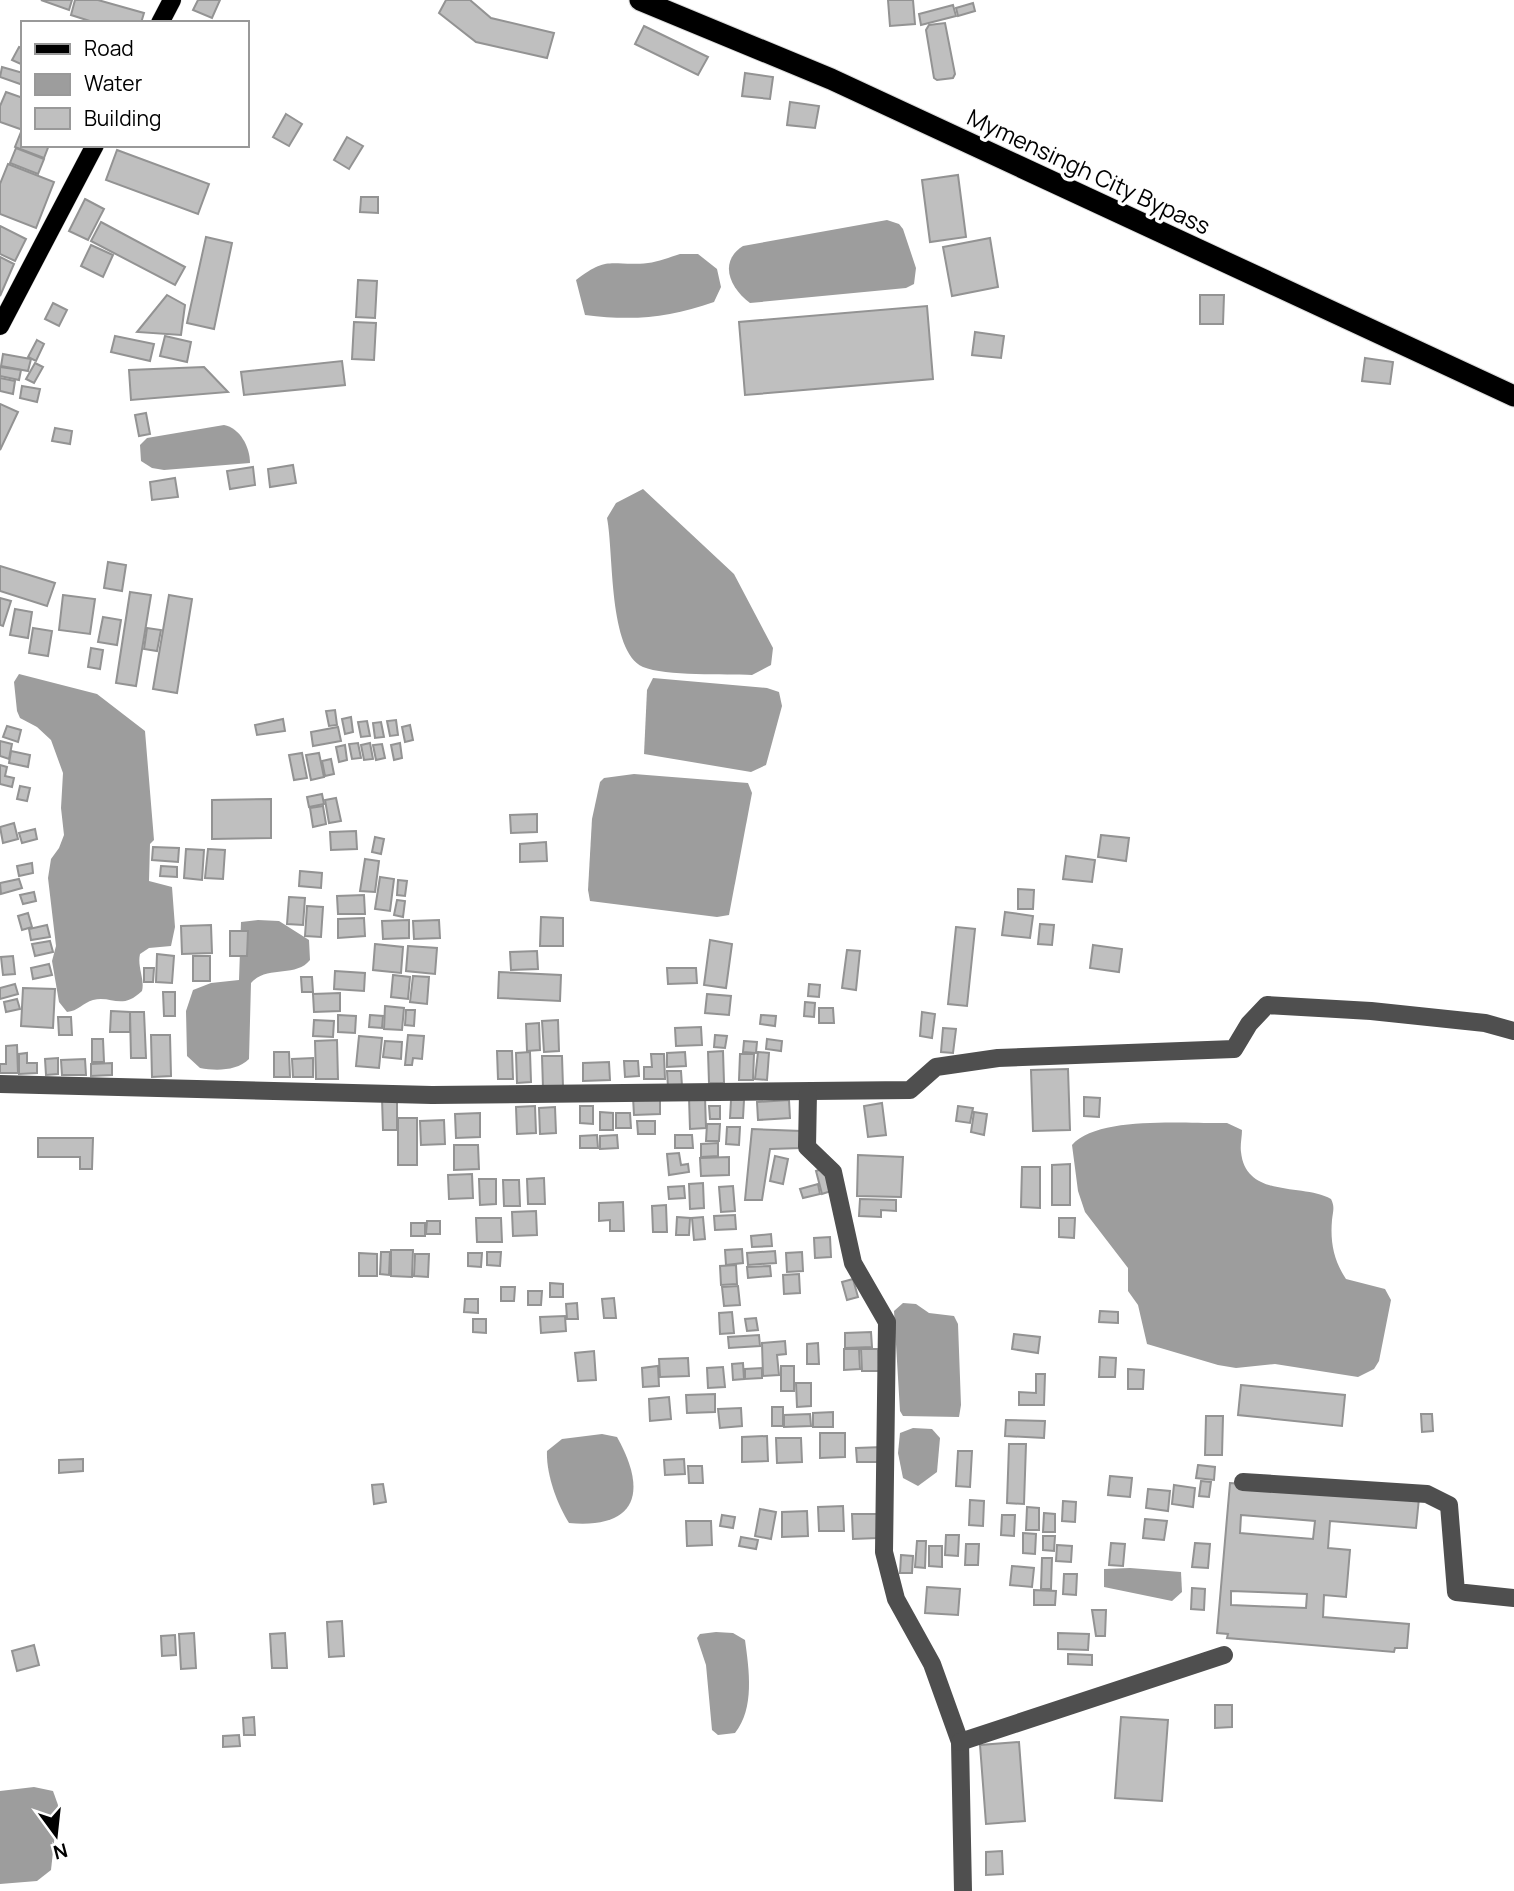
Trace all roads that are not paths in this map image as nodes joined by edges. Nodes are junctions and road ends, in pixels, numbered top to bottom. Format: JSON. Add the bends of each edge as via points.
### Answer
{"nodes":[{"id":1,"x":172,"y":0,"type":"edge"},
{"id":2,"x":640,"y":0,"type":"edge"},
{"id":3,"x":161,"y":21,"type":"edge"},
{"id":4,"x":94,"y":147,"type":"edge"},
{"id":5,"x":0,"y":326,"type":"edge"},
{"id":6,"x":1514,"y":396,"type":"edge"},
{"id":7,"x":1514,"y":1031,"type":"edge"},
{"id":8,"x":0,"y":1084,"type":"edge"},
{"id":9,"x":808,"y":1093,"type":"junction"},
{"id":10,"x":1242,"y":1482,"type":"dead end"},
{"id":11,"x":1514,"y":1598,"type":"edge"},
{"id":12,"x":1224,"y":1655,"type":"dead end"},
{"id":13,"x":960,"y":1742,"type":"junction"},
{"id":14,"x":963,"y":1891,"type":"edge"}],
"edges":[{"from":1,"to":3,"type":"main road"},
{"from":2,"to":6,"type":"highway","name":"Mymensingh City Bypass","via":[[831,79]]},
{"from":4,"to":5,"type":"main road"},
{"from":7,"to":9,"type":"street","via":[[1485,1023],[1384,1012],[1267,1005],[1234,1049],[998,1058],[936,1068],[910,1090]]},
{"from":8,"to":9,"type":"street","via":[[432,1096]]},
{"from":9,"to":13,"type":"street","via":[[807,1147],[833,1172],[853,1263],[887,1322],[884,1552],[896,1599],[932,1664]]},
{"from":10,"to":11,"type":"street","via":[[1427,1494],[1449,1505],[1456,1592]]},
{"from":12,"to":13,"type":"street"},
{"from":13,"to":14,"type":"street"}]}
